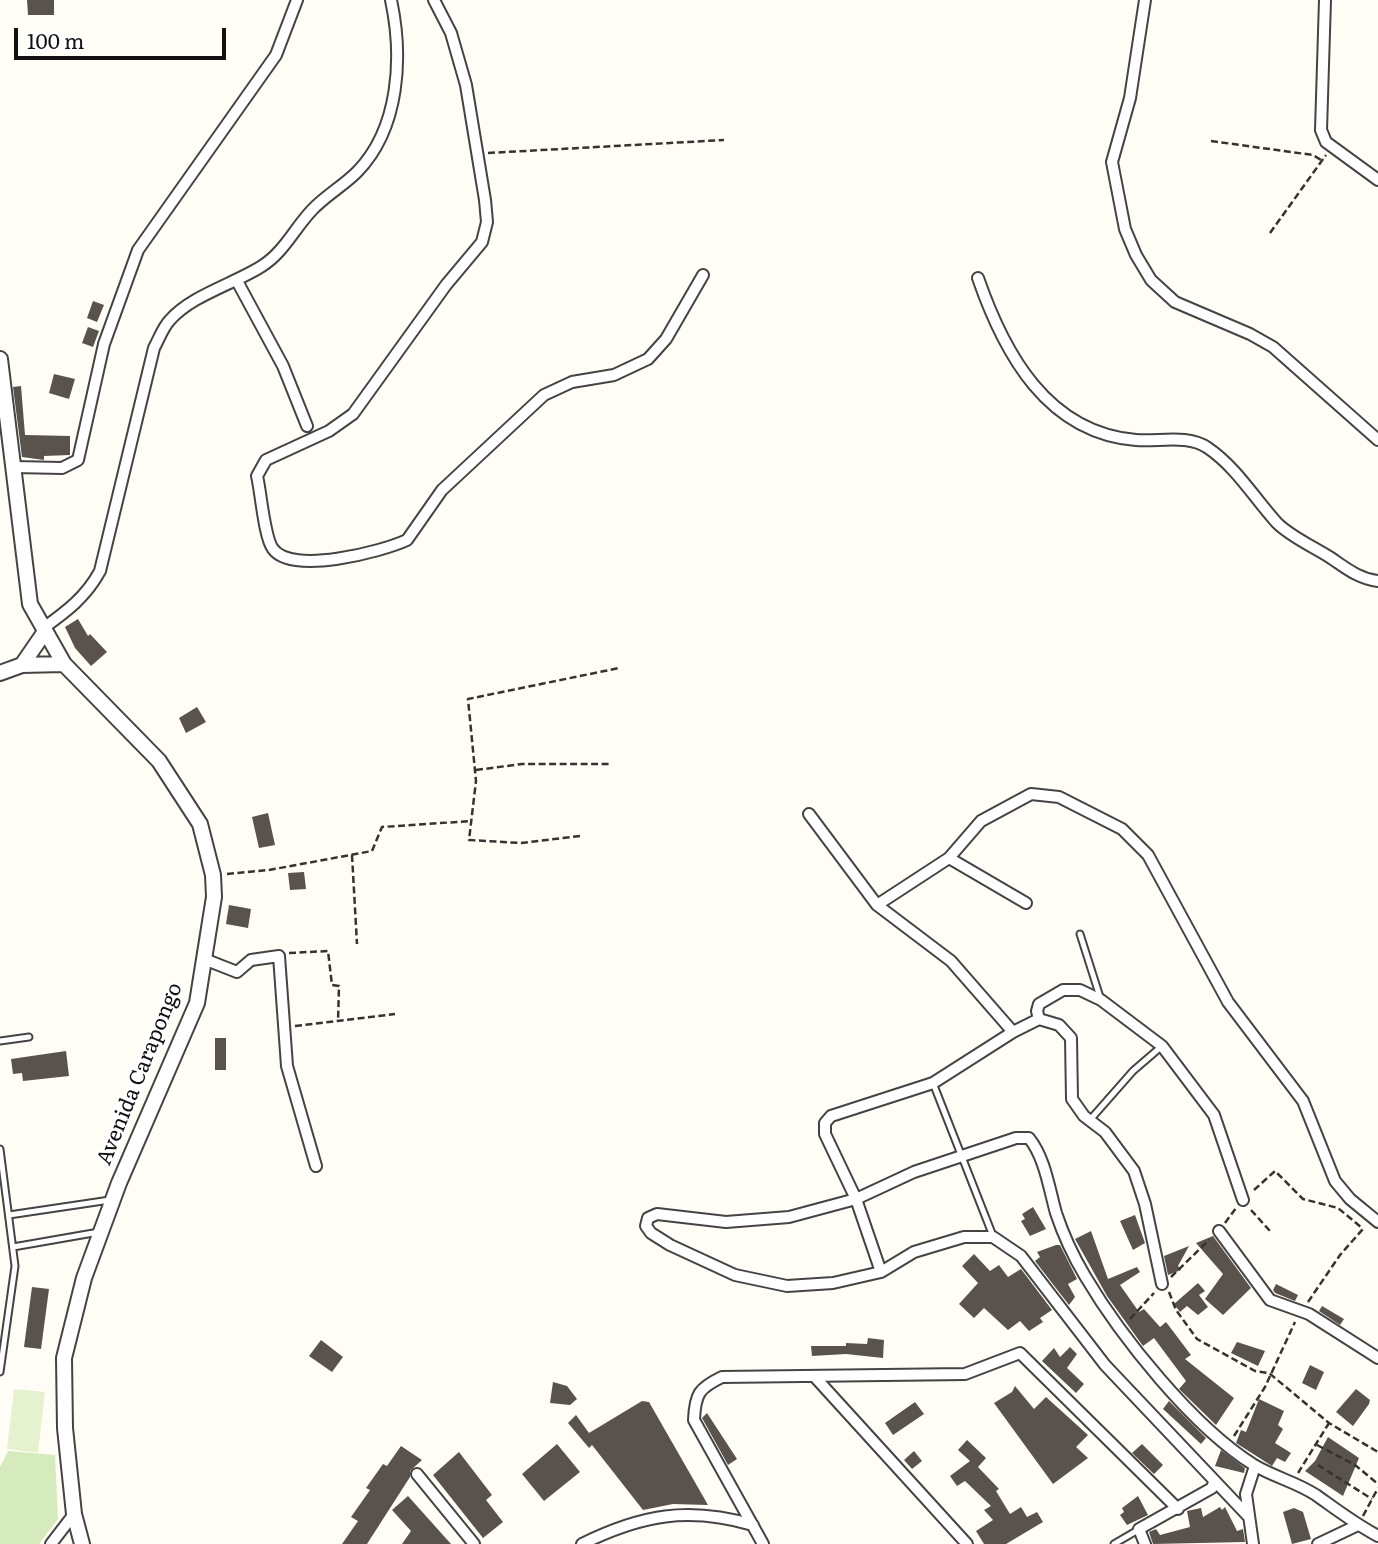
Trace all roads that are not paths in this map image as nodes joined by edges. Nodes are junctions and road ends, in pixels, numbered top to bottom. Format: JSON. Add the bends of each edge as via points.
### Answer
{"nodes":[{"id":1,"x":297,"y":0,"type":"edge"},
{"id":2,"x":391,"y":0,"type":"edge"},
{"id":3,"x":435,"y":0,"type":"edge"},
{"id":4,"x":1144,"y":0,"type":"edge"},
{"id":5,"x":1325,"y":0,"type":"edge"},
{"id":6,"x":1378,"y":180,"type":"edge"},
{"id":7,"x":703,"y":275,"type":"dead end"},
{"id":8,"x":978,"y":278,"type":"dead end"},
{"id":9,"x":237,"y":281,"type":"junction"},
{"id":10,"x":0,"y":359,"type":"edge"},
{"id":11,"x":307,"y":426,"type":"dead end"},
{"id":12,"x":1378,"y":440,"type":"edge"},
{"id":13,"x":14,"y":467,"type":"junction"},
{"id":14,"x":1378,"y":581,"type":"edge"},
{"id":15,"x":43,"y":631,"type":"junction"},
{"id":16,"x":64,"y":664,"type":"junction"},
{"id":17,"x":22,"y":665,"type":"junction"},
{"id":18,"x":0,"y":673,"type":"edge"},
{"id":19,"x":809,"y":814,"type":"dead end"},
{"id":20,"x":949,"y":858,"type":"junction"},
{"id":21,"x":1026,"y":903,"type":"dead end"},
{"id":22,"x":877,"y":905,"type":"junction"},
{"id":23,"x":1080,"y":934,"type":"dead end"},
{"id":24,"x":204,"y":959,"type":"junction"},
{"id":25,"x":1101,"y":1000,"type":"junction"},
{"id":26,"x":1039,"y":1019,"type":"junction"},
{"id":27,"x":1013,"y":1031,"type":"junction"},
{"id":28,"x":29,"y":1037,"type":"dead end"},
{"id":29,"x":0,"y":1041,"type":"edge"},
{"id":30,"x":1162,"y":1046,"type":"junction"},
{"id":31,"x":933,"y":1083,"type":"junction"},
{"id":32,"x":1089,"y":1121,"type":"junction"},
{"id":33,"x":0,"y":1149,"type":"edge"},
{"id":34,"x":963,"y":1158,"type":"junction"},
{"id":35,"x":316,"y":1166,"type":"dead end"},
{"id":36,"x":113,"y":1199,"type":"junction"},
{"id":37,"x":856,"y":1199,"type":"junction"},
{"id":38,"x":1243,"y":1200,"type":"road end"},
{"id":39,"x":9,"y":1215,"type":"junction"},
{"id":40,"x":1376,"y":1221,"type":"edge"},
{"id":41,"x":1219,"y":1231,"type":"road end"},
{"id":42,"x":101,"y":1232,"type":"junction"},
{"id":43,"x":993,"y":1237,"type":"junction"},
{"id":44,"x":13,"y":1247,"type":"junction"},
{"id":45,"x":881,"y":1272,"type":"junction"},
{"id":46,"x":1162,"y":1284,"type":"road end"},
{"id":47,"x":1378,"y":1358,"type":"edge"},
{"id":48,"x":0,"y":1372,"type":"edge"},
{"id":49,"x":814,"y":1376,"type":"junction"},
{"id":50,"x":1255,"y":1466,"type":"junction"},
{"id":51,"x":417,"y":1474,"type":"dead end"},
{"id":52,"x":1214,"y":1482,"type":"junction"},
{"id":53,"x":1178,"y":1509,"type":"junction"},
{"id":54,"x":74,"y":1514,"type":"junction"},
{"id":55,"x":1248,"y":1516,"type":"junction"},
{"id":56,"x":753,"y":1525,"type":"junction"},
{"id":57,"x":1358,"y":1525,"type":"junction"},
{"id":58,"x":1139,"y":1530,"type":"junction"},
{"id":59,"x":1378,"y":1536,"type":"edge"},
{"id":60,"x":51,"y":1544,"type":"edge"},
{"id":61,"x":82,"y":1544,"type":"edge"},
{"id":62,"x":474,"y":1544,"type":"edge"},
{"id":63,"x":582,"y":1544,"type":"edge"},
{"id":64,"x":763,"y":1544,"type":"edge"},
{"id":65,"x":967,"y":1544,"type":"edge"},
{"id":66,"x":1114,"y":1544,"type":"edge"},
{"id":67,"x":1145,"y":1544,"type":"edge"},
{"id":68,"x":1253,"y":1544,"type":"edge"},
{"id":69,"x":1318,"y":1544,"type":"edge"}],
"edges":[{"from":1,"to":13,"type":"street","via":[[276,55],[138,250],[104,344],[78,460],[62,468]]},
{"from":2,"to":9,"type":"street","via":[[398,32],[398,65],[379,139],[357,172],[312,210],[283,249]]},
{"from":3,"to":7,"type":"street","via":[[451,33],[466,85],[485,200],[485,233],[353,414],[329,431],[266,460],[260,468],[257,476],[271,547],[281,557],[297,561],[347,556],[407,540],[442,490],[544,395],[648,359],[666,339]]},
{"from":4,"to":12,"type":"street","via":[[1130,98],[1112,162],[1125,229],[1136,255],[1151,280],[1175,302],[1273,347]]},
{"from":5,"to":6,"type":"street","via":[[1321,130],[1326,142]]},
{"from":8,"to":14,"type":"street","via":[[1002,340],[1059,411],[1102,433],[1134,440],[1199,442],[1225,463],[1279,525],[1362,578]]},
{"from":9,"to":11,"type":"street","via":[[284,366]]},
{"from":9,"to":15,"type":"street","via":[[180,310],[168,322],[154,348],[100,571],[92,587]]},
{"from":10,"to":13,"type":"street","name":"Avenida Carapongo"},
{"from":13,"to":15,"type":"street","name":"Avenida Carapongo","via":[[26,586]]},
{"from":15,"to":16,"type":"street","name":"Avenida Carapongo"},
{"from":15,"to":17,"type":"street"},
{"from":16,"to":17,"type":"street"},
{"from":16,"to":24,"type":"street","name":"Avenida Carapongo","via":[[159,761],[200,824],[214,897]]},
{"from":17,"to":18,"type":"street"},
{"from":19,"to":22,"type":"street"},
{"from":20,"to":21,"type":"street"},
{"from":20,"to":22,"type":"street"},
{"from":20,"to":40,"type":"street","via":[[981,821],[1023,797],[1040,793],[1083,808],[1132,837],[1148,855],[1228,1002],[1303,1101],[1335,1181]]},
{"from":22,"to":27,"type":"street","via":[[951,961]]},
{"from":23,"to":25,"type":"lane"},
{"from":24,"to":35,"type":"street","via":[[237,972],[251,960],[279,956],[287,1066]]},
{"from":24,"to":36,"type":"street","name":"Avenida Carapongo","via":[[198,1003]]},
{"from":25,"to":26,"type":"street","via":[[1080,990],[1063,990],[1040,1004]]},
{"from":25,"to":30,"type":"street"},
{"from":26,"to":27,"type":"street"},
{"from":26,"to":32,"type":"street","via":[[1068,1033],[1072,1045],[1070,1091]]},
{"from":27,"to":31,"type":"street"},
{"from":28,"to":29,"type":"lane"},
{"from":30,"to":32,"type":"lane"},
{"from":30,"to":38,"type":"street","via":[[1214,1115]]},
{"from":31,"to":34,"type":"lane"},
{"from":31,"to":37,"type":"street","via":[[828,1119],[825,1133]]},
{"from":32,"to":46,"type":"street","via":[[1105,1132],[1134,1171]]},
{"from":33,"to":39,"type":"lane"},
{"from":34,"to":37,"type":"street","via":[[914,1172]]},
{"from":34,"to":43,"type":"lane"},
{"from":34,"to":50,"type":"street","via":[[1016,1138],[1029,1138],[1040,1156],[1062,1230],[1084,1275],[1148,1365],[1197,1418]]},
{"from":36,"to":39,"type":"lane"},
{"from":36,"to":42,"type":"street","name":"Avenida Carapongo"},
{"from":37,"to":45,"type":"street"},
{"from":37,"to":45,"type":"street","via":[[789,1217],[749,1222],[653,1214],[646,1226],[694,1257],[762,1282],[810,1286]]},
{"from":39,"to":44,"type":"lane"},
{"from":41,"to":47,"type":"street","via":[[1270,1300],[1302,1311]]},
{"from":42,"to":44,"type":"lane"},
{"from":42,"to":54,"type":"street","name":"Avenida Carapongo","via":[[64,1358]]},
{"from":43,"to":45,"type":"street","via":[[964,1237],[914,1252]]},
{"from":43,"to":52,"type":"street","via":[[1021,1256],[1105,1365]]},
{"from":44,"to":48,"type":"lane","via":[[15,1266]]},
{"from":49,"to":53,"type":"street","via":[[965,1374],[1020,1353]]},
{"from":49,"to":56,"type":"street","via":[[722,1377],[701,1387],[695,1399],[694,1420],[703,1441]]},
{"from":49,"to":65,"type":"street"},
{"from":50,"to":55,"type":"street","via":[[1246,1494]]},
{"from":50,"to":57,"type":"street","via":[[1293,1482]]},
{"from":51,"to":62,"type":"street"},
{"from":52,"to":53,"type":"street","via":[[1212,1488]]},
{"from":52,"to":55,"type":"street"},
{"from":53,"to":58,"type":"street"},
{"from":54,"to":60,"type":"street"},
{"from":54,"to":61,"type":"street","name":"Avenida Carapongo"},
{"from":55,"to":68,"type":"street"},
{"from":56,"to":63,"type":"street","via":[[660,1515],[620,1525]]},
{"from":56,"to":64,"type":"street"},
{"from":57,"to":59,"type":"street"},
{"from":57,"to":69,"type":"street"},
{"from":58,"to":66,"type":"lane"},
{"from":58,"to":67,"type":"street"}]}
